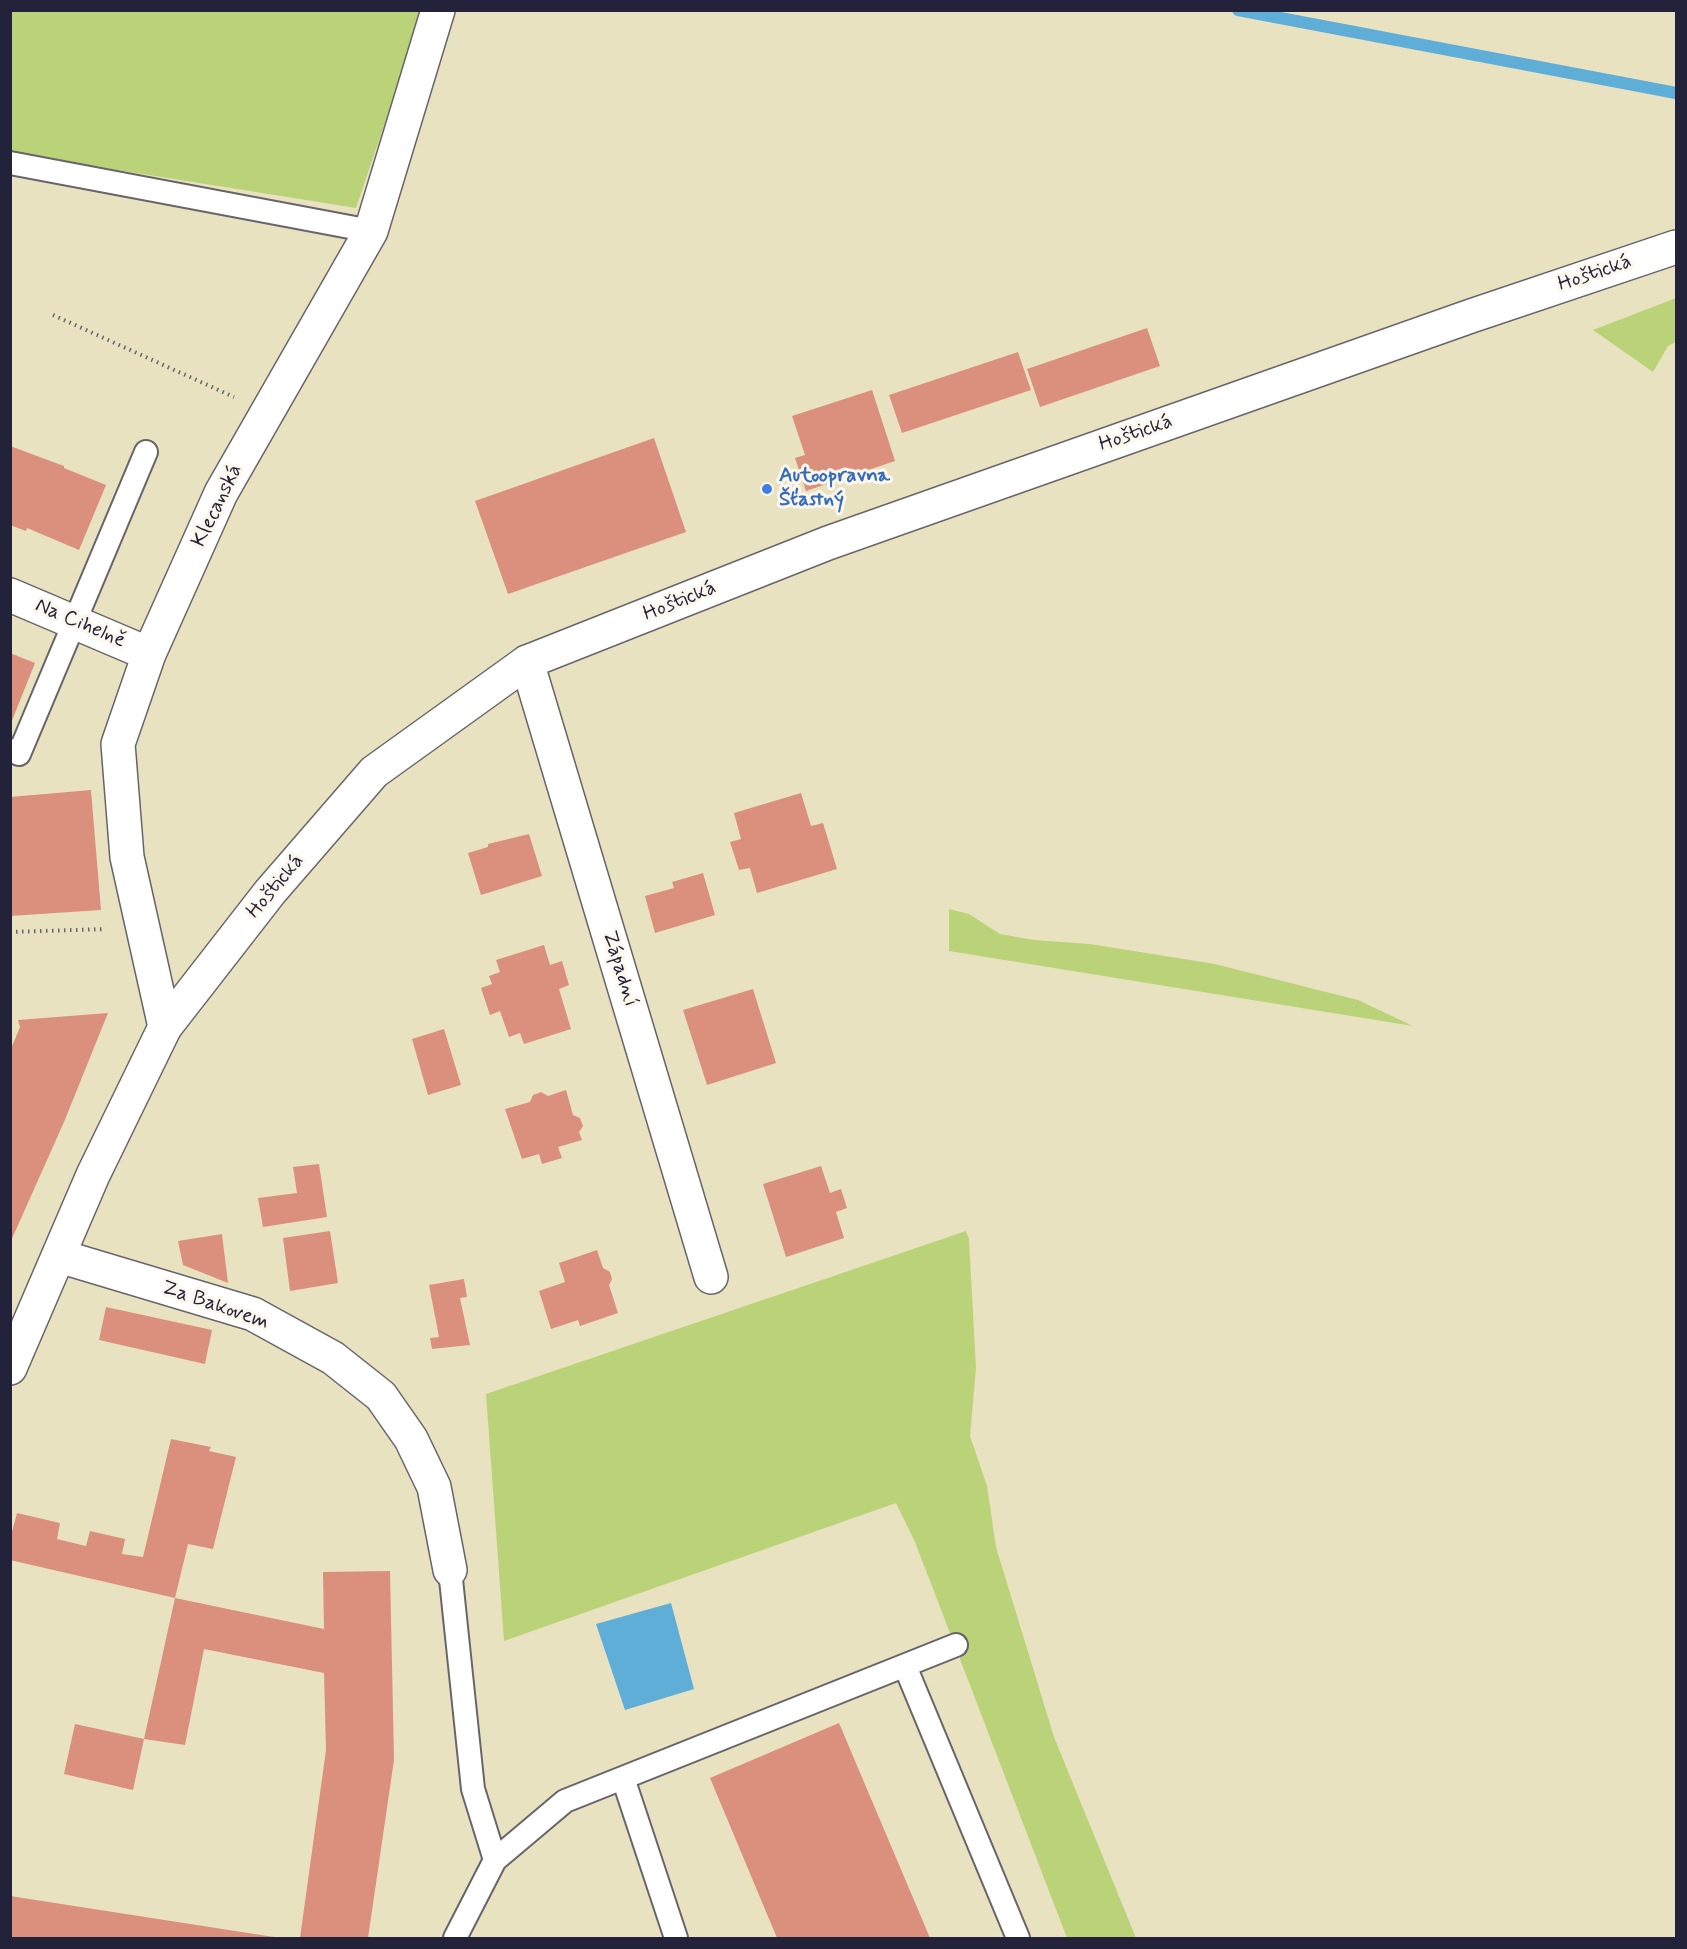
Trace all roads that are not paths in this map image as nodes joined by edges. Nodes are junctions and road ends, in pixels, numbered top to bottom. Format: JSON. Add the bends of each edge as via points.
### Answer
{"nodes":[{"id":1,"x":436,"y":19,"type":"edge"},
{"id":2,"x":10,"y":163,"type":"edge"},
{"id":3,"x":371,"y":231,"type":"junction"},
{"id":4,"x":1677,"y":247,"type":"edge"},
{"id":5,"x":146,"y":452,"type":"dead end"},
{"id":6,"x":10,"y":595,"type":"edge"},
{"id":7,"x":74,"y":621,"type":"junction"},
{"id":8,"x":149,"y":654,"type":"junction"},
{"id":9,"x":527,"y":662,"type":"junction"},
{"id":10,"x":10,"y":750,"type":"edge"},
{"id":11,"x":165,"y":1027,"type":"junction"},
{"id":12,"x":59,"y":1256,"type":"junction"},
{"id":13,"x":711,"y":1276,"type":"dead end"},
{"id":14,"x":10,"y":1368,"type":"edge"},
{"id":15,"x":450,"y":1570,"type":"joint"},
{"id":16,"x":956,"y":1645,"type":"dead end"},
{"id":17,"x":905,"y":1666,"type":"junction"},
{"id":18,"x":623,"y":1778,"type":"junction"},
{"id":19,"x":495,"y":1860,"type":"junction"},
{"id":20,"x":455,"y":1938,"type":"edge"},
{"id":21,"x":676,"y":1938,"type":"edge"},
{"id":22,"x":1018,"y":1938,"type":"edge"}],
"edges":[{"from":1,"to":3,"type":"street","name":"Klecanská"},
{"from":2,"to":3,"type":"lane"},
{"from":3,"to":8,"type":"street","name":"Klecanská","via":[[221,493]]},
{"from":4,"to":9,"type":"street","name":"Hoštická","via":[[828,543]]},
{"from":5,"to":7,"type":"lane"},
{"from":6,"to":7,"type":"street","name":"Na Cihelně"},
{"from":7,"to":8,"type":"street","name":"Na Cihelně"},
{"from":7,"to":10,"type":"lane","via":[[19,754]]},
{"from":8,"to":11,"type":"street","name":"Klecanská","via":[[118,744],[127,857]]},
{"from":9,"to":11,"type":"street","name":"Hoštická","via":[[374,771],[270,892]]},
{"from":9,"to":13,"type":"street","name":"Západní"},
{"from":11,"to":12,"type":"street","name":"Hoštická","via":[[93,1175]]},
{"from":12,"to":14,"type":"street","name":"Hoštická"},
{"from":12,"to":15,"type":"street","name":"Za Bakovem","via":[[253,1314],[333,1358],[381,1396],[411,1439],[434,1487]]},
{"from":15,"to":19,"type":"lane","via":[[473,1789]]},
{"from":16,"to":17,"type":"lane"},
{"from":17,"to":18,"type":"lane"},
{"from":17,"to":22,"type":"lane"},
{"from":18,"to":19,"type":"lane","via":[[565,1801]]},
{"from":18,"to":21,"type":"lane"},
{"from":19,"to":20,"type":"lane"}]}
